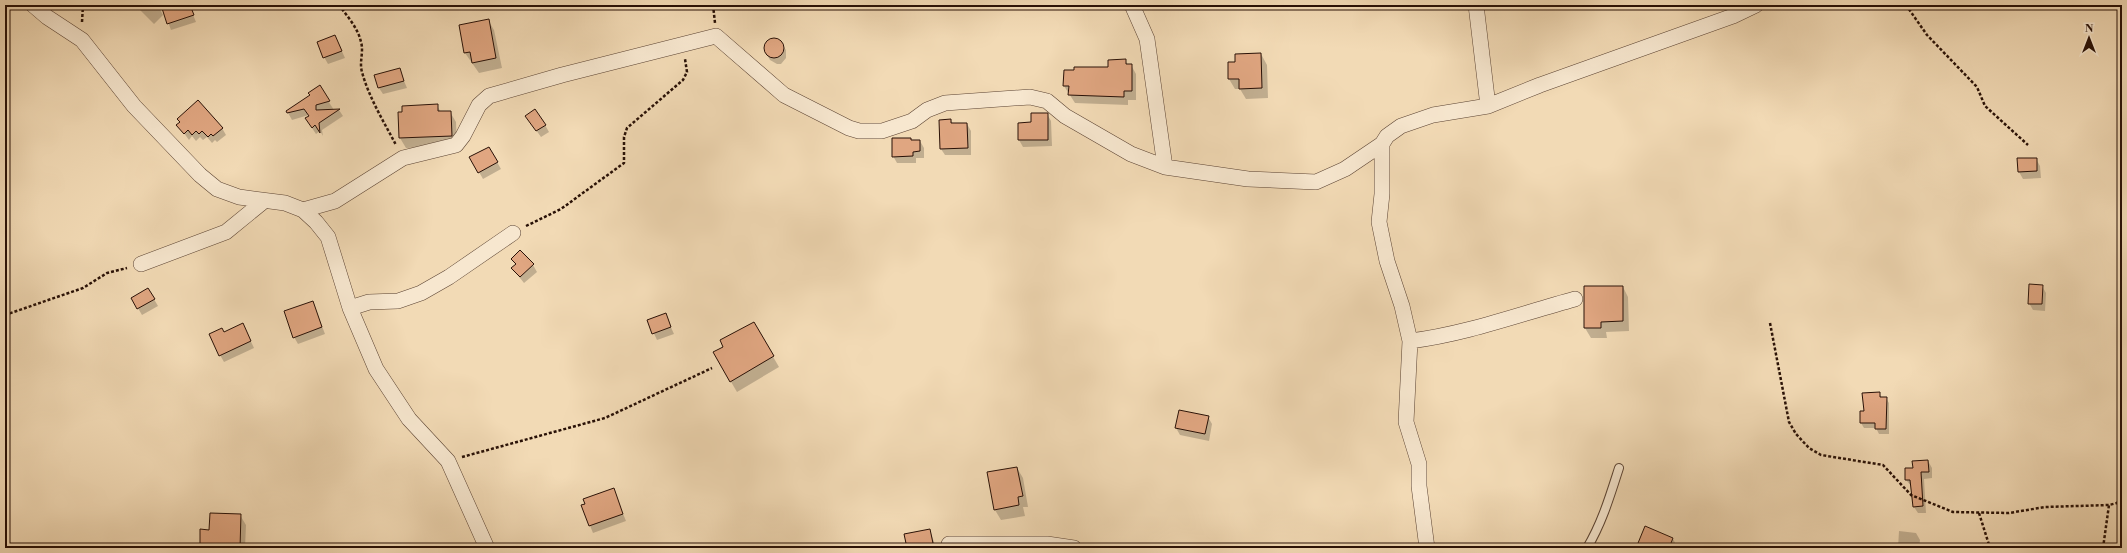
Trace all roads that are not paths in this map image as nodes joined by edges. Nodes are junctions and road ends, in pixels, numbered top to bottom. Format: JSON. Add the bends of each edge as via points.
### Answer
{"nodes":[{"id":1,"x":33,"y":5,"type":"edge"},
{"id":2,"x":1132,"y":5,"type":"edge"},
{"id":3,"x":1476,"y":5,"type":"edge"},
{"id":4,"x":1756,"y":5,"type":"edge"},
{"id":5,"x":1488,"y":106,"type":"junction"},
{"id":6,"x":1382,"y":144,"type":"junction"},
{"id":7,"x":1166,"y":167,"type":"junction"},
{"id":8,"x":264,"y":201,"type":"junction"},
{"id":9,"x":303,"y":210,"type":"junction"},
{"id":10,"x":513,"y":233,"type":"road end"},
{"id":11,"x":141,"y":264,"type":"road end"},
{"id":12,"x":1575,"y":299,"type":"dead end"},
{"id":13,"x":350,"y":308,"type":"junction"},
{"id":14,"x":1410,"y":341,"type":"junction"},
{"id":15,"x":1619,"y":468,"type":"dead end"},
{"id":16,"x":949,"y":544,"type":"dead end"},
{"id":17,"x":487,"y":548,"type":"edge"},
{"id":18,"x":1074,"y":548,"type":"edge"},
{"id":19,"x":1428,"y":548,"type":"edge"},
{"id":20,"x":1587,"y":548,"type":"edge"}],
"edges":[{"from":1,"to":8,"type":"street","via":[[82,40],[134,106],[200,175],[225,192]]},
{"from":2,"to":7,"type":"street","via":[[1147,39]]},
{"from":3,"to":5,"type":"street"},
{"from":4,"to":5,"type":"street","via":[[1733,16]]},
{"from":5,"to":6,"type":"street","via":[[1433,115],[1401,126],[1387,136]]},
{"from":6,"to":7,"type":"street","via":[[1345,170],[1316,182],[1248,179]]},
{"from":6,"to":14,"type":"street","via":[[1379,222],[1387,261]]},
{"from":7,"to":9,"type":"street","via":[[1131,154],[1065,116],[1042,98],[945,102],[926,110],[912,121],[882,131],[859,131],[784,95],[716,36],[489,96],[479,105],[456,145],[402,158],[335,201]]},
{"from":8,"to":9,"type":"street","via":[[285,203]]},
{"from":8,"to":11,"type":"street","via":[[226,232]]},
{"from":9,"to":13,"type":"street","via":[[328,237]]},
{"from":10,"to":13,"type":"street","via":[[421,293],[398,301],[369,302]]},
{"from":12,"to":14,"type":"street","via":[[1468,331]]},
{"from":13,"to":17,"type":"street","via":[[386,386],[409,419],[448,461]]},
{"from":14,"to":19,"type":"street","via":[[1406,422],[1419,464],[1419,486]]},
{"from":15,"to":20,"type":"lane","via":[[1603,516]]},
{"from":16,"to":18,"type":"street","via":[[1048,544]]}]}
